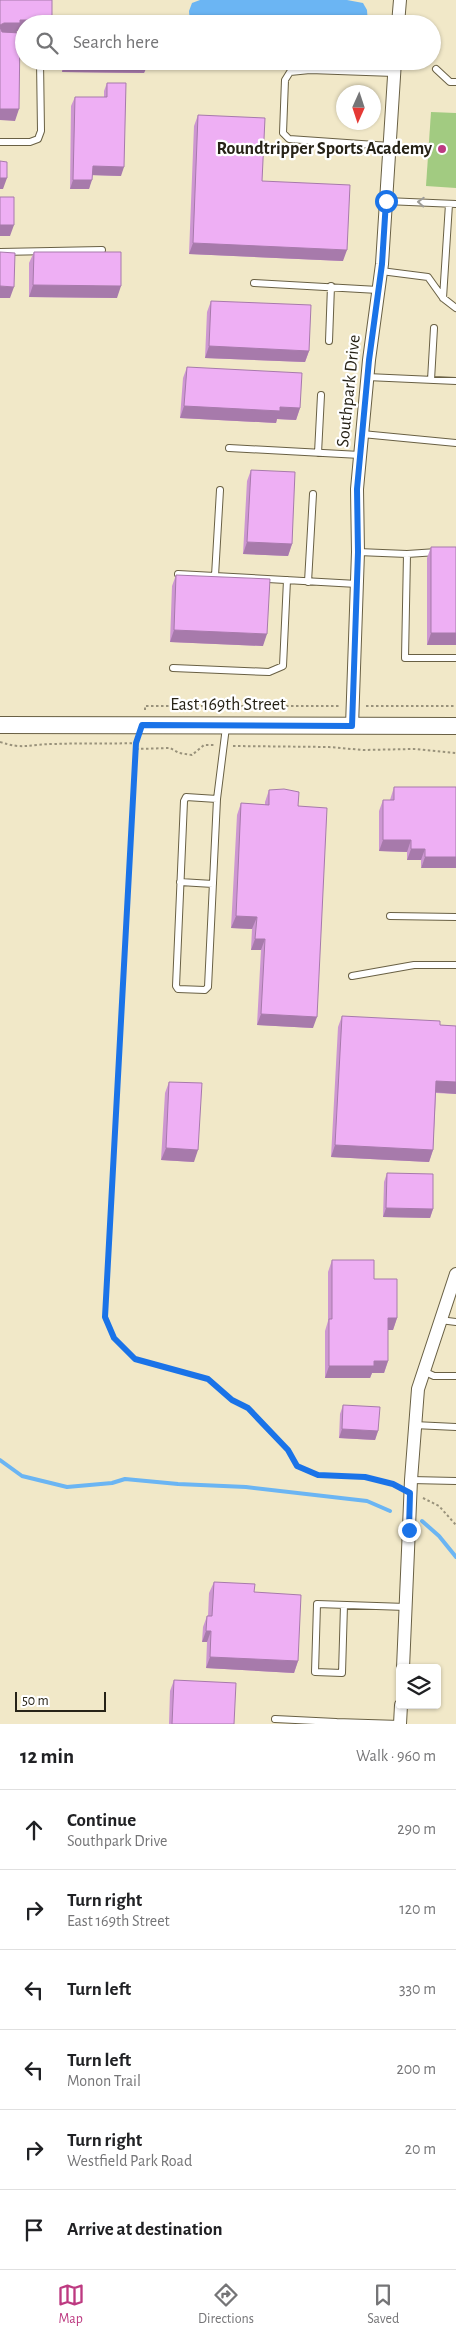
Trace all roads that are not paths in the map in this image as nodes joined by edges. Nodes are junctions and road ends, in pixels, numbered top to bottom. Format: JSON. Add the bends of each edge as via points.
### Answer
{"nodes":[{"id":1,"x":400,"y":0,"type":"edge"},
{"id":2,"x":399,"y":15,"type":"edge"},
{"id":3,"x":0,"y":40,"type":"edge"},
{"id":4,"x":15,"y":40,"type":"edge"},
{"id":5,"x":40,"y":70,"type":"edge"},
{"id":6,"x":310,"y":70,"type":"edge"},
{"id":7,"x":394,"y":70,"type":"edge"},
{"id":8,"x":437,"y":70,"type":"edge"},
{"id":9,"x":456,"y":82,"type":"edge"},
{"id":10,"x":0,"y":142,"type":"edge"},
{"id":11,"x":390,"y":146,"type":"junction"},
{"id":12,"x":386,"y":201,"type":"junction"},
{"id":13,"x":452,"y":204,"type":"edge"},
{"id":14,"x":102,"y":250,"type":"edge"},
{"id":15,"x":0,"y":252,"type":"edge"},
{"id":16,"x":381,"y":271,"type":"junction"},
{"id":17,"x":254,"y":283,"type":"dead end"},
{"id":18,"x":332,"y":286,"type":"junction"},
{"id":19,"x":378,"y":290,"type":"junction"},
{"id":20,"x":443,"y":298,"type":"junction"},
{"id":21,"x":456,"y":308,"type":"edge"},
{"id":22,"x":434,"y":328,"type":"dead end"},
{"id":23,"x":329,"y":341,"type":"dead end"},
{"id":24,"x":367,"y":377,"type":"junction"},
{"id":25,"x":431,"y":380,"type":"junction"},
{"id":26,"x":456,"y":381,"type":"edge"},
{"id":27,"x":320,"y":395,"type":"dead end"},
{"id":28,"x":362,"y":434,"type":"junction"},
{"id":29,"x":456,"y":444,"type":"edge"},
{"id":30,"x":229,"y":448,"type":"dead end"},
{"id":31,"x":318,"y":453,"type":"junction"},
{"id":32,"x":360,"y":455,"type":"junction"},
{"id":33,"x":220,"y":490,"type":"dead end"},
{"id":34,"x":312,"y":494,"type":"dead end"},
{"id":35,"x":446,"y":551,"type":"edge"},
{"id":36,"x":358,"y":552,"type":"junction"},
{"id":37,"x":407,"y":554,"type":"junction"},
{"id":38,"x":178,"y":574,"type":"edge"},
{"id":39,"x":215,"y":576,"type":"junction"},
{"id":40,"x":287,"y":580,"type":"junction"},
{"id":41,"x":308,"y":582,"type":"junction"},
{"id":42,"x":357,"y":584,"type":"junction"},
{"id":43,"x":456,"y":658,"type":"edge"},
{"id":44,"x":173,"y":668,"type":"dead end"},
{"id":45,"x":0,"y":725,"type":"edge"},
{"id":46,"x":226,"y":726,"type":"junction"},
{"id":47,"x":352,"y":726,"type":"junction"},
{"id":48,"x":456,"y":726,"type":"edge"},
{"id":49,"x":217,"y":799,"type":"junction"},
{"id":50,"x":180,"y":882,"type":"junction"},
{"id":51,"x":213,"y":884,"type":"junction"},
{"id":52,"x":390,"y":916,"type":"dead end"},
{"id":53,"x":456,"y":917,"type":"edge"},
{"id":54,"x":456,"y":965,"type":"edge"},
{"id":55,"x":352,"y":976,"type":"dead end"},
{"id":56,"x":456,"y":1274,"type":"edge"},
{"id":57,"x":440,"y":1320,"type":"junction"},
{"id":58,"x":456,"y":1322,"type":"edge"},
{"id":59,"x":423,"y":1371,"type":"junction"},
{"id":60,"x":456,"y":1376,"type":"edge"},
{"id":61,"x":414,"y":1425,"type":"junction"},
{"id":62,"x":456,"y":1427,"type":"edge"},
{"id":63,"x":411,"y":1480,"type":"junction"},
{"id":64,"x":456,"y":1481,"type":"edge"},
{"id":65,"x":344,"y":1605,"type":"junction"},
{"id":66,"x":406,"y":1608,"type":"junction"},
{"id":67,"x":403,"y":1664,"type":"edge"},
{"id":68,"x":401,"y":1709,"type":"edge"},
{"id":69,"x":275,"y":1719,"type":"dead end"},
{"id":70,"x":336,"y":1723,"type":"edge"},
{"id":71,"x":400,"y":1724,"type":"edge"}],
"edges":[{"from":1,"to":2,"type":"street"},
{"from":3,"to":4,"type":"lane"},
{"from":5,"to":10,"type":"lane","via":[[41,131],[38,139]]},
{"from":6,"to":11,"type":"lane","via":[[290,72],[285,80],[283,133],[290,139]]},
{"from":7,"to":11,"type":"street","name":"Southpark Drive"},
{"from":8,"to":9,"type":"lane","via":[[450,82]]},
{"from":11,"to":12,"type":"street","name":"Southpark Drive"},
{"from":13,"to":12,"type":"lane","one_way":true},
{"from":12,"to":16,"type":"street","name":"Southpark Drive"},
{"from":13,"to":20,"type":"lane"},
{"from":14,"to":15,"type":"lane"},
{"from":16,"to":19,"type":"street","name":"Southpark Drive"},
{"from":16,"to":20,"type":"lane","via":[[428,277]]},
{"from":17,"to":18,"type":"lane"},
{"from":18,"to":19,"type":"lane"},
{"from":18,"to":23,"type":"lane"},
{"from":19,"to":24,"type":"street","name":"Southpark Drive"},
{"from":20,"to":21,"type":"lane"},
{"from":22,"to":25,"type":"lane"},
{"from":24,"to":25,"type":"lane"},
{"from":24,"to":28,"type":"street","name":"Southpark Drive"},
{"from":25,"to":26,"type":"lane"},
{"from":27,"to":31,"type":"lane"},
{"from":28,"to":29,"type":"lane"},
{"from":28,"to":32,"type":"street","name":"Southpark Drive"},
{"from":30,"to":31,"type":"lane"},
{"from":31,"to":32,"type":"lane"},
{"from":32,"to":36,"type":"street","name":"Southpark Drive"},
{"from":33,"to":39,"type":"lane"},
{"from":34,"to":41,"type":"lane"},
{"from":35,"to":37,"type":"lane"},
{"from":36,"to":37,"type":"lane"},
{"from":36,"to":42,"type":"street","name":"Southpark Drive"},
{"from":37,"to":43,"type":"lane","via":[[405,658]]},
{"from":38,"to":39,"type":"lane"},
{"from":39,"to":40,"type":"lane"},
{"from":40,"to":41,"type":"lane"},
{"from":40,"to":44,"type":"lane","via":[[283,666],[269,672]]},
{"from":41,"to":42,"type":"lane"},
{"from":42,"to":47,"type":"street","name":"Southpark Drive"},
{"from":45,"to":46,"type":"street","name":"East 169th Street"},
{"from":46,"to":47,"type":"street","name":"East 169th Street"},
{"from":46,"to":49,"type":"lane"},
{"from":47,"to":48,"type":"street","name":"East 169th Street"},
{"from":49,"to":50,"type":"lane","via":[[186,797],[184,801]]},
{"from":49,"to":51,"type":"lane"},
{"from":50,"to":51,"type":"lane"},
{"from":50,"to":51,"type":"lane","via":[[178,989],[205,990],[208,987]]},
{"from":52,"to":53,"type":"lane"},
{"from":54,"to":55,"type":"lane","via":[[414,965]]},
{"from":56,"to":57,"type":"street"},
{"from":57,"to":58,"type":"lane"},
{"from":57,"to":59,"type":"street"},
{"from":59,"to":60,"type":"lane","via":[[434,1376]]},
{"from":59,"to":61,"type":"street"},
{"from":61,"to":62,"type":"lane"},
{"from":61,"to":63,"type":"street"},
{"from":63,"to":64,"type":"lane"},
{"from":63,"to":66,"type":"street"},
{"from":65,"to":65,"type":"lane","via":[[317,1604],[315,1672],[342,1673]]},
{"from":65,"to":66,"type":"lane"},
{"from":66,"to":67,"type":"street"},
{"from":68,"to":71,"type":"street"},
{"from":69,"to":70,"type":"lane"},
{"from":70,"to":71,"type":"lane"}]}
